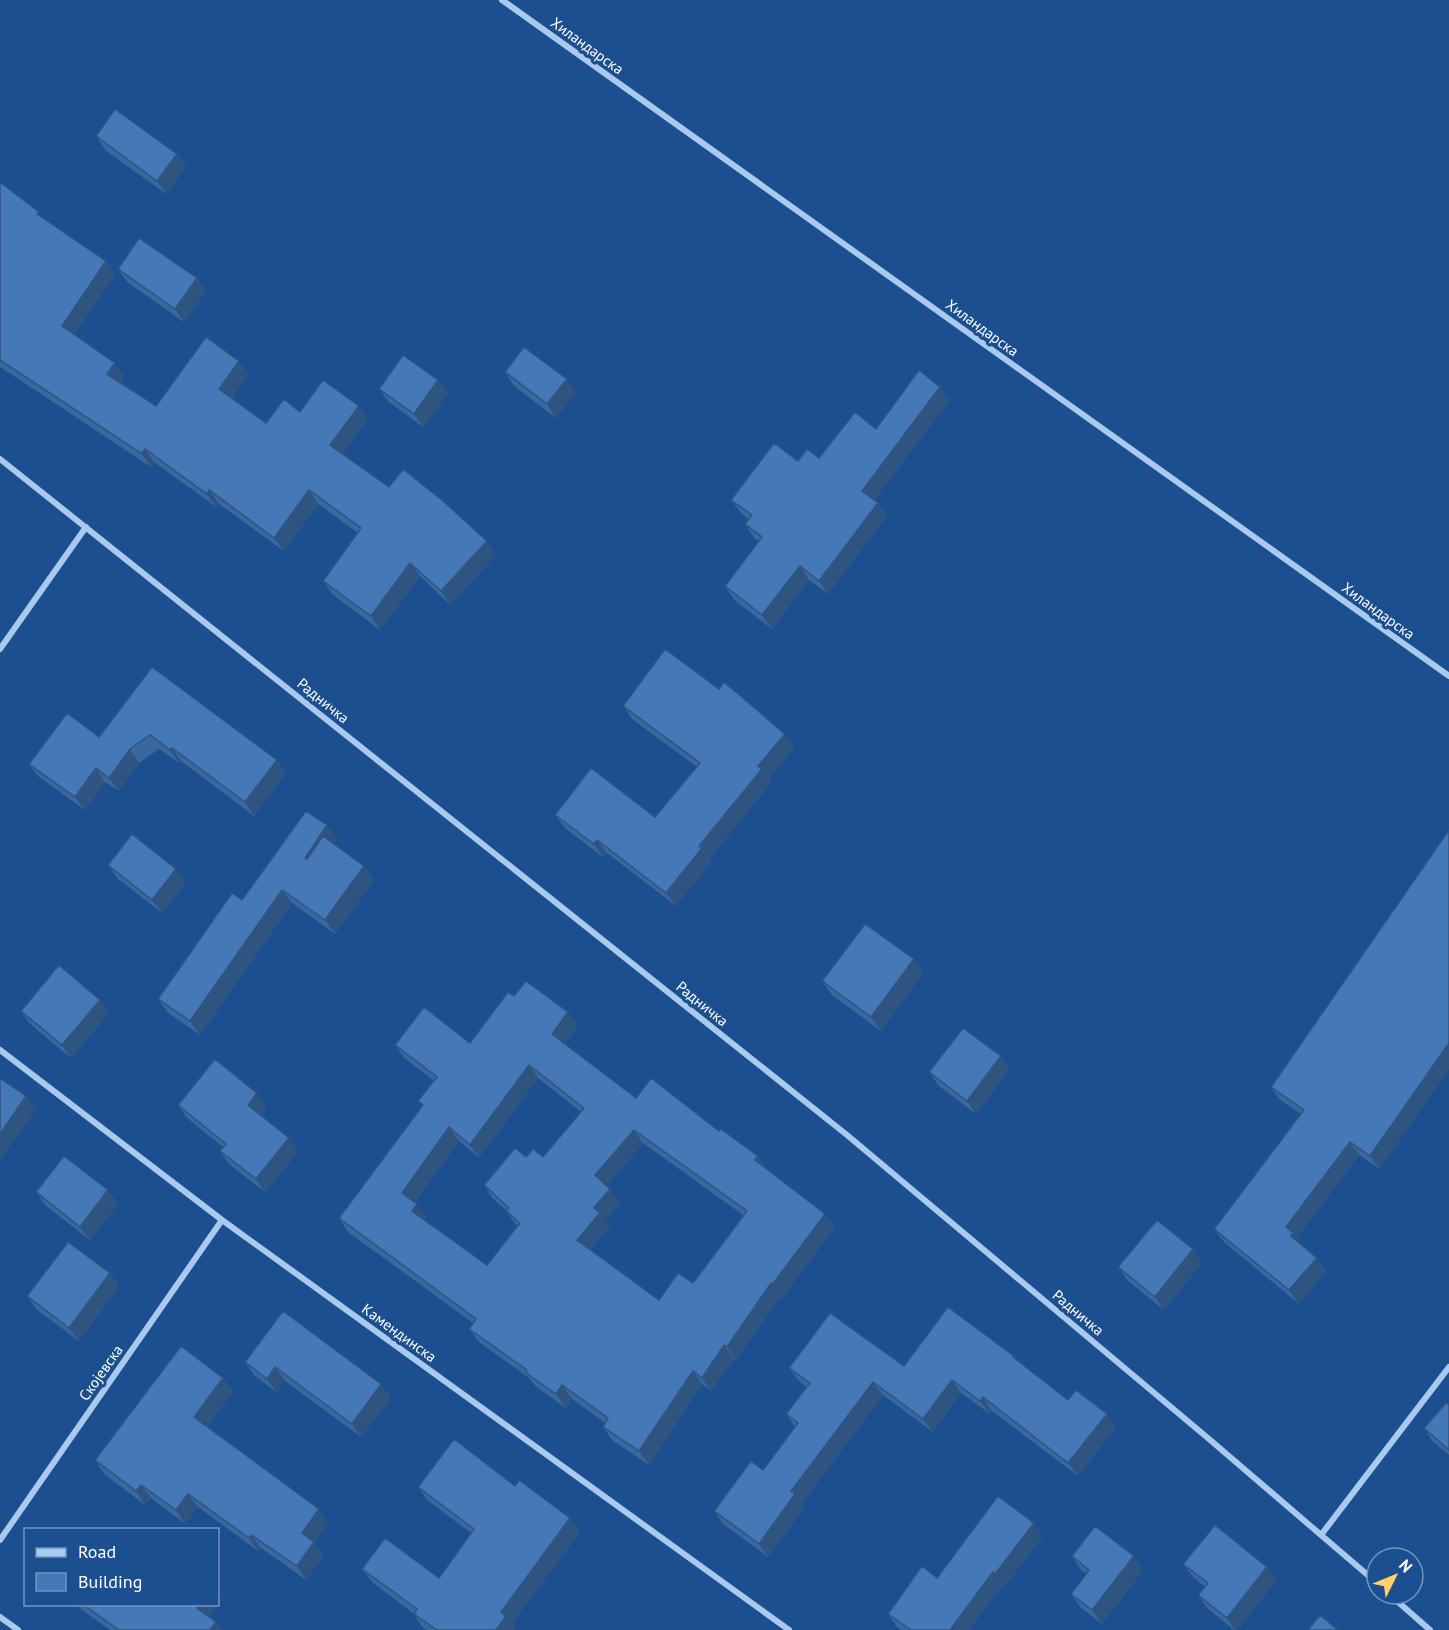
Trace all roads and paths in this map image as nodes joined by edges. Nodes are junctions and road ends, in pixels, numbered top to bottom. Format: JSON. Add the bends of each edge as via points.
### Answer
{"nodes":[{"id":1,"x":502,"y":0,"type":"edge"},
{"id":2,"x":0,"y":459,"type":"edge"},
{"id":3,"x":86,"y":527,"type":"junction"},
{"id":4,"x":0,"y":649,"type":"edge"},
{"id":5,"x":1449,"y":676,"type":"edge"},
{"id":6,"x":0,"y":1050,"type":"edge"},
{"id":7,"x":222,"y":1220,"type":"junction"},
{"id":8,"x":1449,"y":1367,"type":"edge"},
{"id":9,"x":1322,"y":1535,"type":"junction"},
{"id":10,"x":0,"y":1540,"type":"edge"},
{"id":11,"x":1365,"y":1573,"type":"edge"},
{"id":12,"x":1403,"y":1606,"type":"edge"},
{"id":13,"x":0,"y":1617,"type":"edge"},
{"id":14,"x":18,"y":1630,"type":"edge"},
{"id":15,"x":789,"y":1630,"type":"edge"},
{"id":16,"x":1430,"y":1630,"type":"edge"}],
"edges":[{"from":1,"to":5,"type":"street","name":"Хиландарска"},
{"from":2,"to":3,"type":"street","name":"Радничка"},
{"from":3,"to":4,"type":"street"},
{"from":3,"to":9,"type":"street","name":"Радничка","via":[[847,1135]]},
{"from":6,"to":7,"type":"street","name":"Камендинска"},
{"from":7,"to":10,"type":"street","name":"Скојевска"},
{"from":7,"to":15,"type":"street","name":"Камендинска"},
{"from":8,"to":9,"type":"street"},
{"from":9,"to":11,"type":"street","name":"Радничка"},
{"from":12,"to":16,"type":"street"},
{"from":13,"to":14,"type":"street"}]}
